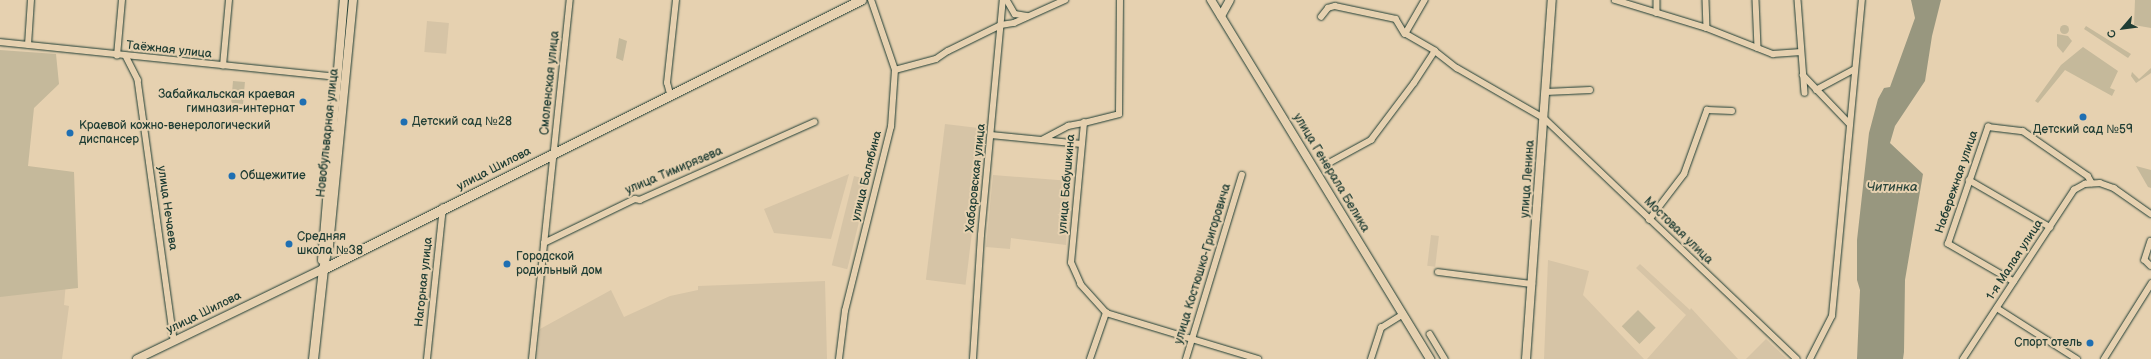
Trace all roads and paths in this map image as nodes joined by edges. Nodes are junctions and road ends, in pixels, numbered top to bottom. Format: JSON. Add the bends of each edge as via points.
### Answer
{"nodes":[{"id":1,"x":31,"y":0,"type":"edge"},
{"id":2,"x":122,"y":0,"type":"edge"},
{"id":3,"x":229,"y":0,"type":"edge"},
{"id":4,"x":344,"y":0,"type":"edge"},
{"id":5,"x":353,"y":0,"type":"edge"},
{"id":6,"x":570,"y":0,"type":"edge"},
{"id":7,"x":676,"y":0,"type":"edge"},
{"id":8,"x":860,"y":0,"type":"edge"},
{"id":9,"x":871,"y":0,"type":"edge"},
{"id":10,"x":1003,"y":0,"type":"edge"},
{"id":11,"x":1007,"y":0,"type":"edge"},
{"id":12,"x":1065,"y":0,"type":"edge"},
{"id":13,"x":1120,"y":0,"type":"edge"},
{"id":14,"x":1211,"y":0,"type":"edge"},
{"id":15,"x":1425,"y":0,"type":"edge"},
{"id":16,"x":1552,"y":0,"type":"edge"},
{"id":17,"x":1615,"y":0,"type":"edge"},
{"id":18,"x":1657,"y":0,"type":"edge"},
{"id":19,"x":1706,"y":0,"type":"edge"},
{"id":20,"x":1756,"y":0,"type":"edge"},
{"id":21,"x":1798,"y":0,"type":"edge"},
{"id":22,"x":1862,"y":0,"type":"edge"},
{"id":23,"x":1230,"y":2,"type":"edge"},
{"id":24,"x":1335,"y":3,"type":"edge"},
{"id":25,"x":1657,"y":13,"type":"junction"},
{"id":26,"x":1029,"y":16,"type":"junction"},
{"id":27,"x":1221,"y":16,"type":"junction"},
{"id":28,"x":1321,"y":17,"type":"dead end"},
{"id":29,"x":1001,"y":25,"type":"junction"},
{"id":30,"x":1707,"y":28,"type":"junction"},
{"id":31,"x":1405,"y":34,"type":"junction"},
{"id":32,"x":0,"y":42,"type":"edge"},
{"id":33,"x":28,"y":45,"type":"junction"},
{"id":34,"x":1758,"y":48,"type":"junction"},
{"id":35,"x":1435,"y":51,"type":"junction"},
{"id":36,"x":1801,"y":52,"type":"junction"},
{"id":37,"x":117,"y":56,"type":"junction"},
{"id":38,"x":126,"y":56,"type":"junction"},
{"id":39,"x":223,"y":66,"type":"junction"},
{"id":40,"x":1855,"y":69,"type":"junction"},
{"id":41,"x":895,"y":70,"type":"junction"},
{"id":42,"x":1804,"y":75,"type":"junction"},
{"id":43,"x":337,"y":77,"type":"junction"},
{"id":44,"x":1590,"y":90,"type":"dead end"},
{"id":45,"x":1816,"y":90,"type":"junction"},
{"id":46,"x":1546,"y":92,"type":"junction"},
{"id":47,"x":1804,"y":93,"type":"dead end"},
{"id":48,"x":670,"y":94,"type":"junction"},
{"id":49,"x":1732,"y":111,"type":"dead end"},
{"id":50,"x":1544,"y":118,"type":"junction"},
{"id":51,"x":814,"y":122,"type":"dead end"},
{"id":52,"x":1084,"y":123,"type":"junction"},
{"id":53,"x":1850,"y":124,"type":"junction"},
{"id":54,"x":991,"y":135,"type":"junction"},
{"id":55,"x":1042,"y":140,"type":"junction"},
{"id":56,"x":1082,"y":144,"type":"junction"},
{"id":57,"x":553,"y":153,"type":"junction"},
{"id":58,"x":1332,"y":162,"type":"dead end"},
{"id":59,"x":1242,"y":175,"type":"dead end"},
{"id":60,"x":1970,"y":180,"type":"junction"},
{"id":61,"x":2092,"y":182,"type":"junction"},
{"id":62,"x":444,"y":208,"type":"junction"},
{"id":63,"x":2151,"y":214,"type":"edge"},
{"id":64,"x":1649,"y":220,"type":"junction"},
{"id":65,"x":2050,"y":226,"type":"junction"},
{"id":66,"x":2151,"y":241,"type":"edge"},
{"id":67,"x":544,"y":243,"type":"junction"},
{"id":68,"x":2151,"y":266,"type":"edge"},
{"id":69,"x":323,"y":269,"type":"junction"},
{"id":70,"x":1438,"y":272,"type":"dead end"},
{"id":71,"x":2014,"y":282,"type":"junction"},
{"id":72,"x":1532,"y":284,"type":"junction"},
{"id":73,"x":2151,"y":284,"type":"edge"},
{"id":74,"x":1997,"y":308,"type":"junction"},
{"id":75,"x":1106,"y":313,"type":"junction"},
{"id":76,"x":1403,"y":314,"type":"junction"},
{"id":77,"x":1430,"y":334,"type":"dead end"},
{"id":78,"x":1192,"y":339,"type":"junction"},
{"id":79,"x":174,"y":341,"type":"junction"},
{"id":80,"x":138,"y":359,"type":"edge"},
{"id":81,"x":313,"y":359,"type":"edge"},
{"id":82,"x":427,"y":359,"type":"edge"},
{"id":83,"x":532,"y":359,"type":"edge"},
{"id":84,"x":839,"y":359,"type":"edge"},
{"id":85,"x":973,"y":359,"type":"edge"},
{"id":86,"x":1090,"y":359,"type":"edge"},
{"id":87,"x":1186,"y":359,"type":"edge"},
{"id":88,"x":1258,"y":359,"type":"edge"},
{"id":89,"x":1371,"y":359,"type":"edge"},
{"id":90,"x":1430,"y":359,"type":"edge"},
{"id":91,"x":1445,"y":359,"type":"edge"},
{"id":92,"x":1526,"y":359,"type":"edge"},
{"id":93,"x":1797,"y":359,"type":"edge"},
{"id":94,"x":1810,"y":359,"type":"edge"},
{"id":95,"x":1963,"y":359,"type":"edge"},
{"id":96,"x":2077,"y":359,"type":"edge"},
{"id":97,"x":2104,"y":359,"type":"edge"}],
"edges":[{"from":1,"to":33,"type":"street"},
{"from":2,"to":37,"type":"street"},
{"from":3,"to":39,"type":"street"},
{"from":4,"to":43,"type":"main road","name":"Новобульварная улица"},
{"from":5,"to":69,"type":"main road","name":"Новобульварная улица","via":[[329,245]]},
{"from":6,"to":57,"type":"street","name":"Смоленская улица"},
{"from":7,"to":48,"type":"street","via":[[667,83]]},
{"from":8,"to":48,"type":"main road","name":"улица Шилова"},
{"from":9,"to":41,"type":"street","name":"улица Балябина"},
{"from":10,"to":29,"type":"street","name":"Хабаровская улица"},
{"from":11,"to":26,"type":"street","via":[[1015,14]]},
{"from":12,"to":26,"type":"street"},
{"from":13,"to":52,"type":"street","name":"улица Бабушкина","via":[[1119,114]]},
{"from":14,"to":27,"type":"main road","name":"улица Генерала Белика"},
{"from":15,"to":31,"type":"street"},
{"from":16,"to":46,"type":"main road","name":"улица Ленина"},
{"from":17,"to":25,"type":"street"},
{"from":18,"to":25,"type":"street"},
{"from":19,"to":30,"type":"street"},
{"from":20,"to":34,"type":"street"},
{"from":21,"to":36,"type":"street"},
{"from":22,"to":40,"type":"street"},
{"from":23,"to":27,"type":"main road"},
{"from":24,"to":28,"type":"street"},
{"from":24,"to":31,"type":"street","via":[[1396,19]]},
{"from":25,"to":30,"type":"street"},
{"from":26,"to":29,"type":"street"},
{"from":27,"to":76,"type":"main road","name":"улица Генерала Белика"},
{"from":29,"to":41,"type":"street","via":[[936,59]]},
{"from":29,"to":54,"type":"street","name":"Хабаровская улица"},
{"from":30,"to":34,"type":"street"},
{"from":31,"to":35,"type":"street","name":"Мостовая улица"},
{"from":32,"to":33,"type":"street","name":"Таёжная улица"},
{"from":33,"to":37,"type":"street","name":"Таёжная улица"},
{"from":34,"to":36,"type":"street","via":[[1773,54]]},
{"from":35,"to":50,"type":"street","name":"Мостовая улица","via":[[1457,68]]},
{"from":35,"to":58,"type":"street","via":[[1371,140]]},
{"from":36,"to":42,"type":"street"},
{"from":37,"to":38,"type":"street","name":"Таёжная улица"},
{"from":38,"to":39,"type":"street","name":"Таёжная улица"},
{"from":38,"to":79,"type":"street","name":"улица Нечаева","via":[[138,80]]},
{"from":39,"to":43,"type":"street","name":"Таёжная улица"},
{"from":40,"to":45,"type":"street"},
{"from":40,"to":53,"type":"street"},
{"from":41,"to":84,"type":"street","name":"улица Балябина","via":[[891,127],[845,311]]},
{"from":42,"to":45,"type":"street"},
{"from":42,"to":47,"type":"street"},
{"from":43,"to":69,"type":"main road","name":"Новобульварная улица","via":[[322,249]]},
{"from":44,"to":46,"type":"street"},
{"from":45,"to":53,"type":"street"},
{"from":46,"to":50,"type":"main road","name":"улица Ленина"},
{"from":48,"to":57,"type":"main road","name":"улица Шилова"},
{"from":49,"to":64,"type":"street","via":[[1707,110],[1684,174]]},
{"from":50,"to":64,"type":"street","name":"Мостовая улица"},
{"from":50,"to":72,"type":"main road","name":"улица Ленина"},
{"from":51,"to":67,"type":"street","name":"улица Тимирязева","via":[[640,200],[635,199]]},
{"from":52,"to":55,"type":"street","via":[[1068,126]]},
{"from":52,"to":56,"type":"street","name":"улица Бабушкина"},
{"from":53,"to":94,"type":"street","via":[[1832,316]]},
{"from":54,"to":55,"type":"street"},
{"from":54,"to":85,"type":"street","name":"Хабаровская улица"},
{"from":55,"to":56,"type":"street"},
{"from":56,"to":75,"type":"street","name":"улица Бабушкина","via":[[1071,263],[1081,285]]},
{"from":57,"to":62,"type":"main road","name":"улица Шилова"},
{"from":57,"to":67,"type":"street","name":"Смоленская улица"},
{"from":59,"to":78,"type":"street","name":"улица Костюшко-Григоровича"},
{"from":60,"to":61,"type":"street","name":"Набережная улица","via":[[1988,127],[2023,131],[2088,176]]},
{"from":60,"to":65,"type":"street"},
{"from":60,"to":71,"type":"street","name":"Набережная улица","via":[[1948,244]]},
{"from":61,"to":63,"type":"street","via":[[2114,188]]},
{"from":61,"to":65,"type":"street","name":"1-я Малая улица","via":[[2074,190]]},
{"from":62,"to":69,"type":"main road","name":"улица Шилова"},
{"from":62,"to":82,"type":"street","name":"Нагорная улица"},
{"from":64,"to":93,"type":"street","name":"Мостовая улица"},
{"from":65,"to":71,"type":"street","name":"1-я Малая улица"},
{"from":66,"to":68,"type":"street","via":[[2145,260]]},
{"from":67,"to":83,"type":"street","name":"Смоленская улица"},
{"from":69,"to":79,"type":"main road","name":"улица Шилова"},
{"from":69,"to":81,"type":"main road","name":"Новобульварная улица"},
{"from":70,"to":72,"type":"street"},
{"from":71,"to":74,"type":"street","name":"1-я Малая улица"},
{"from":72,"to":92,"type":"main road","name":"улица Ленина"},
{"from":73,"to":97,"type":"street"},
{"from":74,"to":95,"type":"street","name":"1-я Малая улица"},
{"from":74,"to":96,"type":"street"},
{"from":75,"to":78,"type":"street"},
{"from":75,"to":86,"type":"street"},
{"from":76,"to":89,"type":"street","via":[[1381,328]]},
{"from":76,"to":90,"type":"main road","name":"улица Генерала Белика"},
{"from":77,"to":91,"type":"street"},
{"from":78,"to":87,"type":"street","name":"улица Костюшко-Григоровича"},
{"from":78,"to":88,"type":"street"},
{"from":79,"to":80,"type":"main road","name":"улица Шилова"}]}
